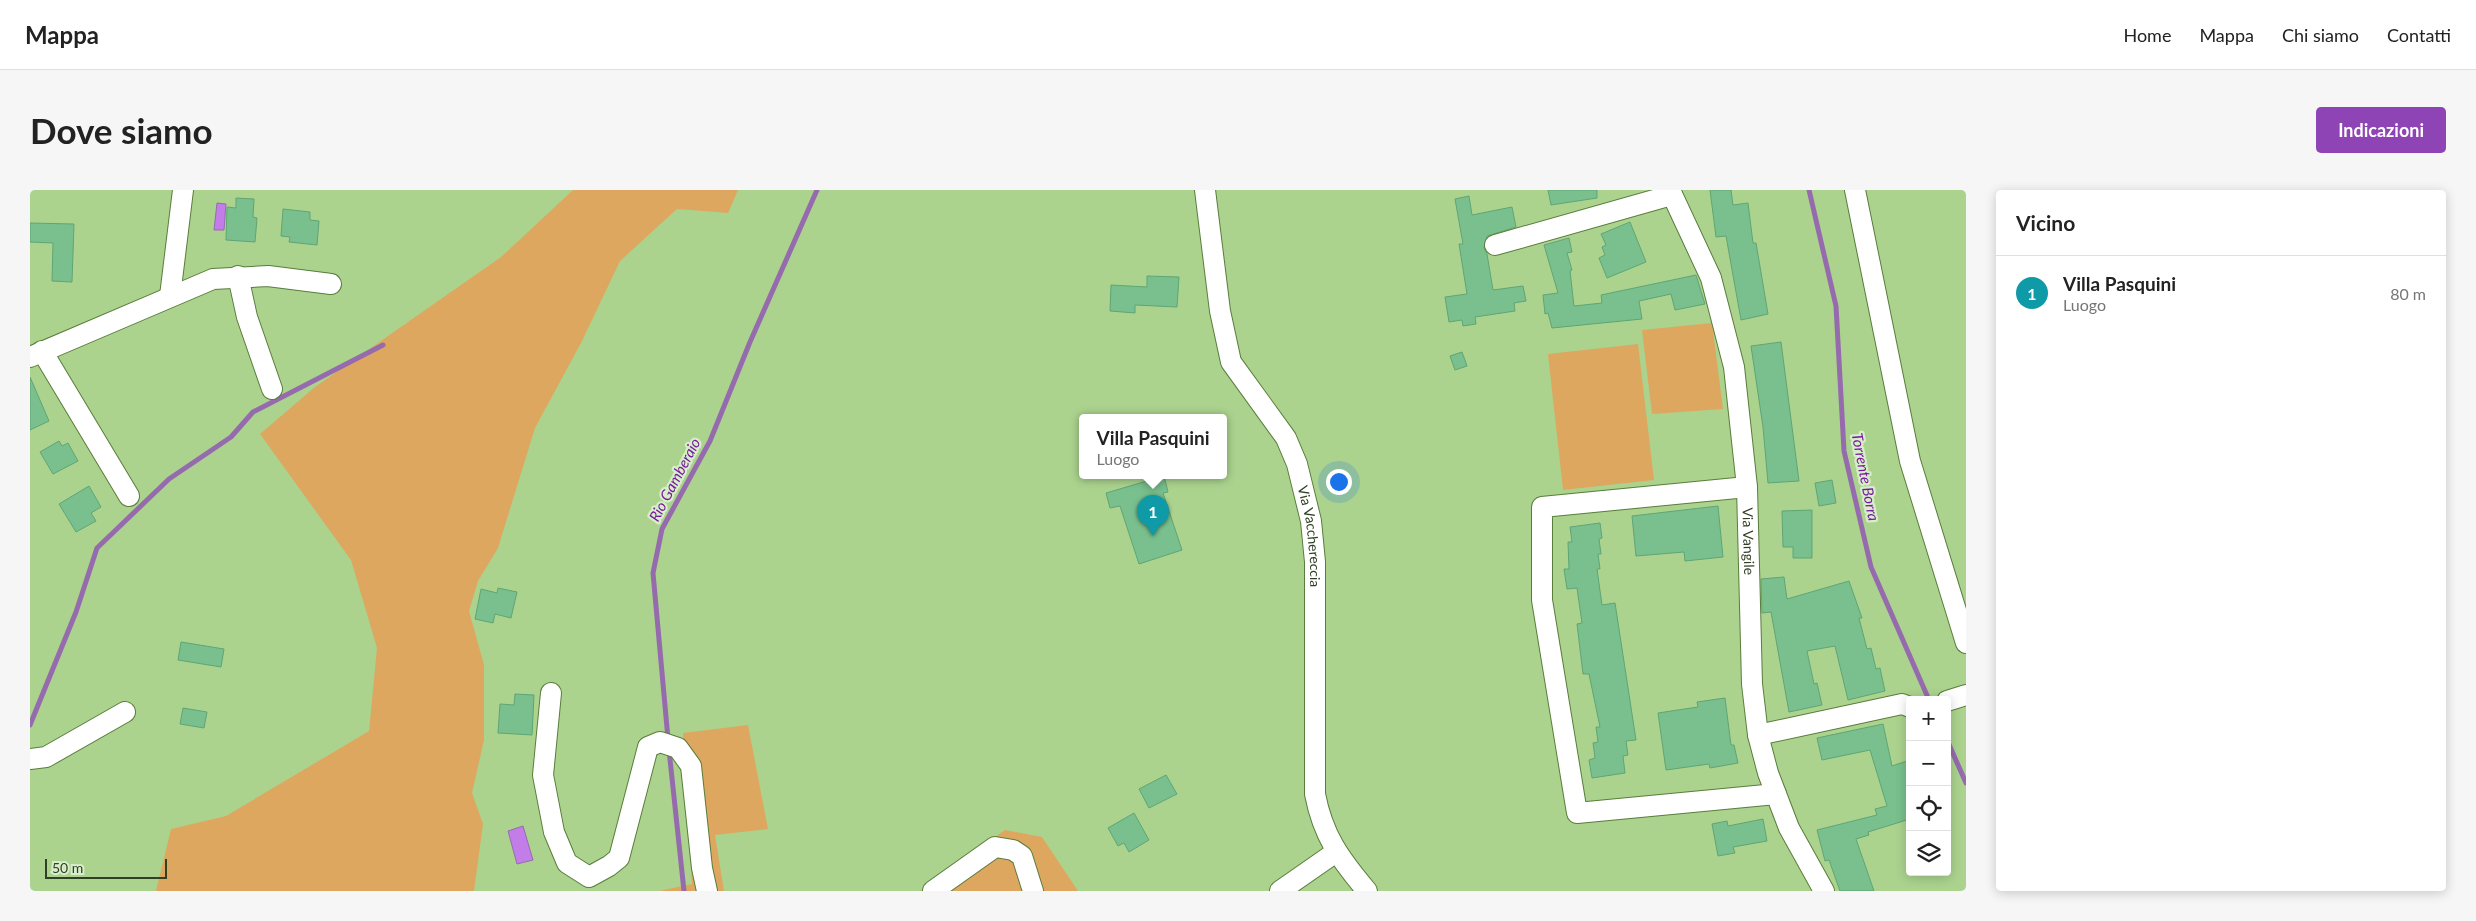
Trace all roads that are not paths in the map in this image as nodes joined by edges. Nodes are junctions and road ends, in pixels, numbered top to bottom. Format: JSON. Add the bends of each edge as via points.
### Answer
{"nodes":[{"id":1,"x":183,"y":190,"type":"edge"},
{"id":2,"x":1205,"y":190,"type":"edge"},
{"id":3,"x":1855,"y":190,"type":"edge"},
{"id":4,"x":1671,"y":192,"type":"edge"},
{"id":5,"x":1494,"y":245,"type":"dead end"},
{"id":6,"x":238,"y":276,"type":"junction"},
{"id":7,"x":331,"y":284,"type":"dead end"},
{"id":8,"x":170,"y":296,"type":"junction"},
{"id":9,"x":36,"y":354,"type":"edge"},
{"id":10,"x":272,"y":389,"type":"dead end"},
{"id":11,"x":1747,"y":488,"type":"junction"},
{"id":12,"x":129,"y":496,"type":"dead end"},
{"id":13,"x":1966,"y":643,"type":"edge"},
{"id":14,"x":551,"y":693,"type":"dead end"},
{"id":15,"x":1966,"y":695,"type":"edge"},
{"id":16,"x":1951,"y":700,"type":"edge"},
{"id":17,"x":1906,"y":706,"type":"edge"},
{"id":18,"x":125,"y":712,"type":"dead end"},
{"id":19,"x":1758,"y":735,"type":"junction"},
{"id":20,"x":30,"y":759,"type":"edge"},
{"id":21,"x":1776,"y":794,"type":"junction"},
{"id":22,"x":1336,"y":852,"type":"junction"},
{"id":23,"x":1817,"y":889,"type":"edge"},
{"id":24,"x":707,"y":891,"type":"edge"},
{"id":25,"x":933,"y":891,"type":"edge"},
{"id":26,"x":1033,"y":891,"type":"edge"},
{"id":27,"x":1280,"y":891,"type":"edge"},
{"id":28,"x":1368,"y":891,"type":"edge"}],
"edges":[{"from":1,"to":8,"type":"street"},
{"from":2,"to":22,"type":"street","name":"Via Vacchereccia","via":[[1220,311],[1231,362],[1286,438],[1297,464],[1311,521],[1315,562],[1315,794],[1319,815]]},
{"from":3,"to":13,"type":"street","via":[[1912,468]]},
{"from":4,"to":5,"type":"street"},
{"from":4,"to":11,"type":"street","name":"Via Vangile","via":[[1711,278],[1728,340]]},
{"from":6,"to":7,"type":"street","via":[[281,277]]},
{"from":6,"to":8,"type":"street","via":[[206,281]]},
{"from":6,"to":10,"type":"street","via":[[246,317]]},
{"from":8,"to":9,"type":"street"},
{"from":9,"to":12,"type":"street"},
{"from":11,"to":19,"type":"street","name":"Via Vangile","via":[[1752,684]]},
{"from":11,"to":21,"type":"street","via":[[1542,507],[1542,600],[1577,813]]},
{"from":14,"to":24,"type":"street","via":[[543,774],[554,832],[567,864],[589,876],[619,858],[648,747],[660,742],[678,748],[691,766]]},
{"from":15,"to":16,"type":"street"},
{"from":17,"to":19,"type":"street"},
{"from":18,"to":20,"type":"street","via":[[46,757]]},
{"from":19,"to":21,"type":"street","name":"Via Vangile"},
{"from":21,"to":23,"type":"street","name":"Via Vangile"},
{"from":22,"to":27,"type":"street"},
{"from":22,"to":28,"type":"street","name":"Via Vacchereccia"},
{"from":25,"to":26,"type":"street","via":[[995,847],[1013,850],[1022,856]]}]}
